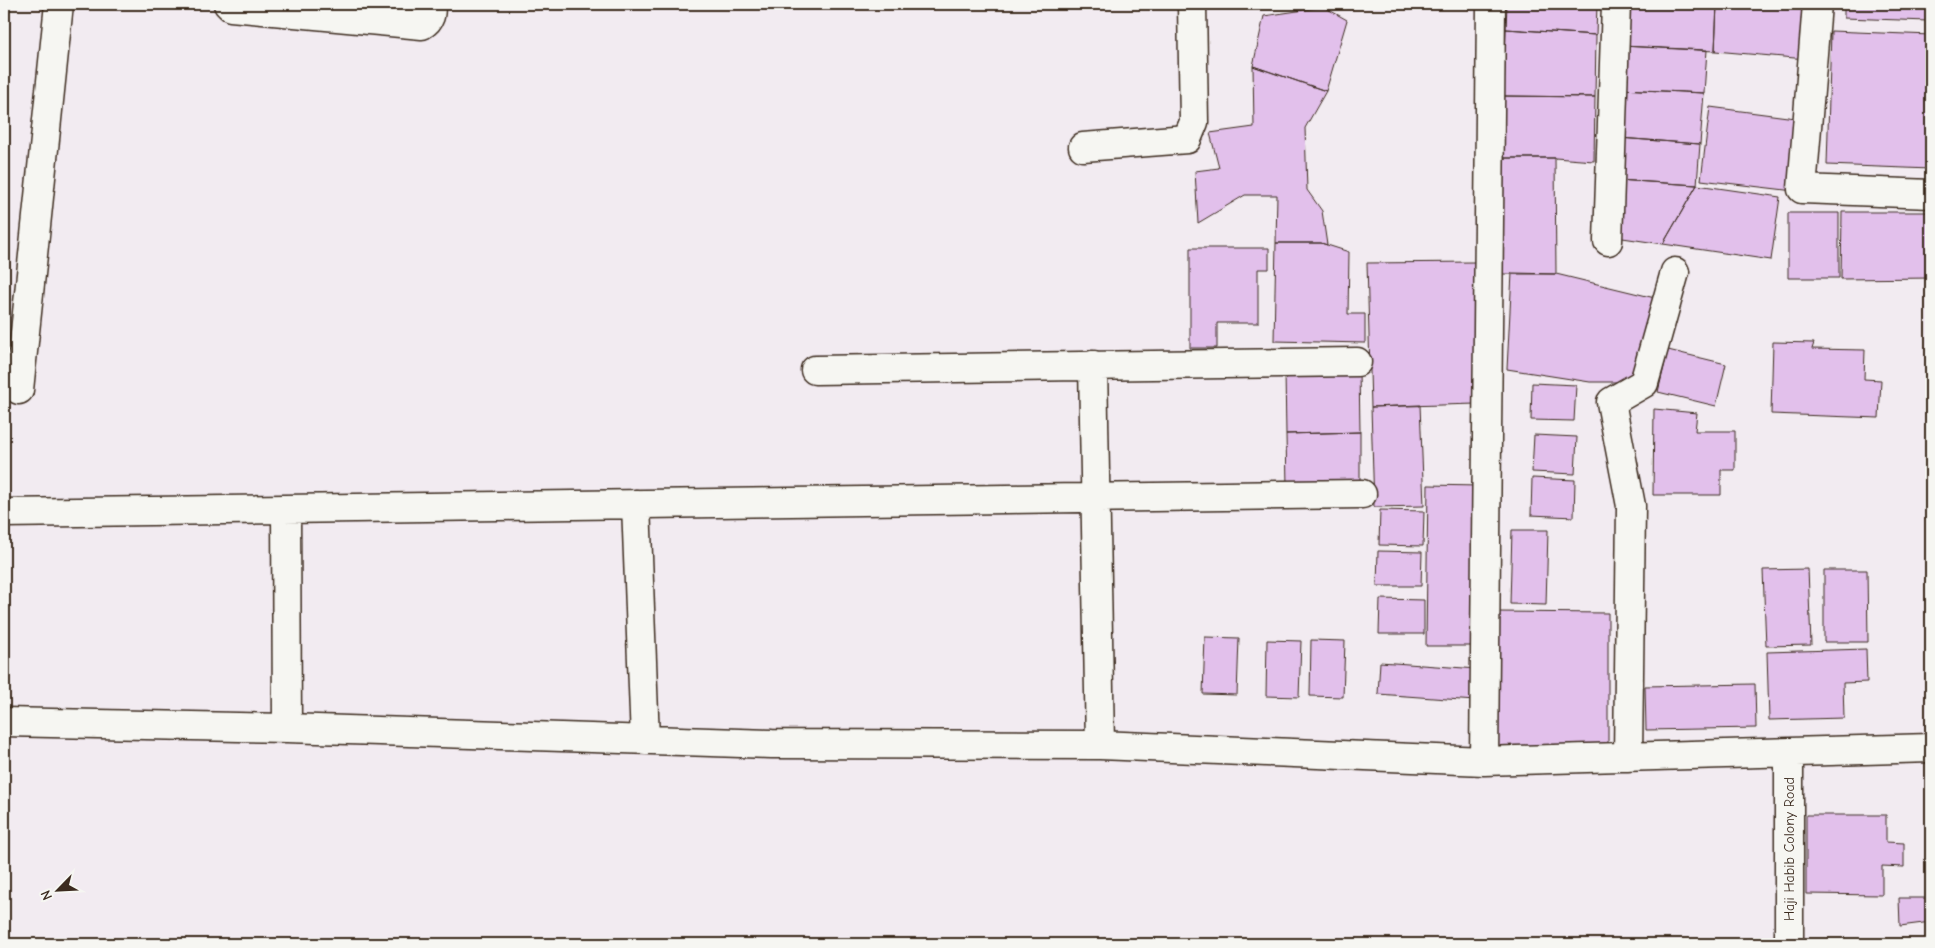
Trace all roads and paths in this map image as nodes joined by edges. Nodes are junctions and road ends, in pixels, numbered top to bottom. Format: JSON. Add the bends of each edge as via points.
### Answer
{"nodes":[{"id":1,"x":59,"y":4,"type":"edge"},
{"id":2,"x":228,"y":4,"type":"edge"},
{"id":3,"x":431,"y":4,"type":"edge"},
{"id":4,"x":1192,"y":4,"type":"edge"},
{"id":5,"x":1491,"y":4,"type":"edge"},
{"id":6,"x":1616,"y":4,"type":"edge"},
{"id":7,"x":1817,"y":4,"type":"edge"},
{"id":8,"x":1083,"y":146,"type":"dead end"},
{"id":9,"x":1931,"y":194,"type":"edge"},
{"id":10,"x":1608,"y":241,"type":"dead end"},
{"id":11,"x":1675,"y":272,"type":"dead end"},
{"id":12,"x":1357,"y":362,"type":"dead end"},
{"id":13,"x":1093,"y":365,"type":"junction"},
{"id":14,"x":815,"y":370,"type":"dead end"},
{"id":15,"x":19,"y":390,"type":"dead end"},
{"id":16,"x":1362,"y":494,"type":"dead end"},
{"id":17,"x":1095,"y":498,"type":"junction"},
{"id":18,"x":636,"y":504,"type":"junction"},
{"id":19,"x":286,"y":509,"type":"junction"},
{"id":20,"x":4,"y":513,"type":"edge"},
{"id":21,"x":4,"y":722,"type":"edge"},
{"id":22,"x":288,"y":728,"type":"junction"},
{"id":23,"x":645,"y":740,"type":"junction"},
{"id":24,"x":1100,"y":745,"type":"junction"},
{"id":25,"x":1931,"y":748,"type":"edge"},
{"id":26,"x":1789,"y":753,"type":"junction"},
{"id":27,"x":1628,"y":757,"type":"junction"},
{"id":28,"x":1484,"y":761,"type":"junction"},
{"id":29,"x":1789,"y":944,"type":"edge"}],
"edges":[{"from":1,"to":15,"type":"street"},
{"from":2,"to":3,"type":"street","via":[[231,7],[422,26],[430,17]]},
{"from":4,"to":8,"type":"street","via":[[1194,122],[1187,139]]},
{"from":5,"to":28,"type":"street"},
{"from":6,"to":10,"type":"street"},
{"from":7,"to":9,"type":"street","via":[[1802,189]]},
{"from":11,"to":27,"type":"street","via":[[1644,383],[1611,402],[1630,506]]},
{"from":12,"to":13,"type":"street"},
{"from":13,"to":14,"type":"street"},
{"from":13,"to":17,"type":"street"},
{"from":16,"to":17,"type":"street"},
{"from":17,"to":18,"type":"street"},
{"from":17,"to":24,"type":"street"},
{"from":18,"to":19,"type":"street"},
{"from":18,"to":23,"type":"street"},
{"from":19,"to":20,"type":"street"},
{"from":19,"to":22,"type":"street"},
{"from":21,"to":22,"type":"street"},
{"from":22,"to":23,"type":"street"},
{"from":23,"to":24,"type":"street","via":[[772,744]]},
{"from":24,"to":28,"type":"street"},
{"from":25,"to":26,"type":"street"},
{"from":26,"to":27,"type":"street"},
{"from":26,"to":29,"type":"street","name":"Haji Habib Colony Road"},
{"from":27,"to":28,"type":"street"}]}
